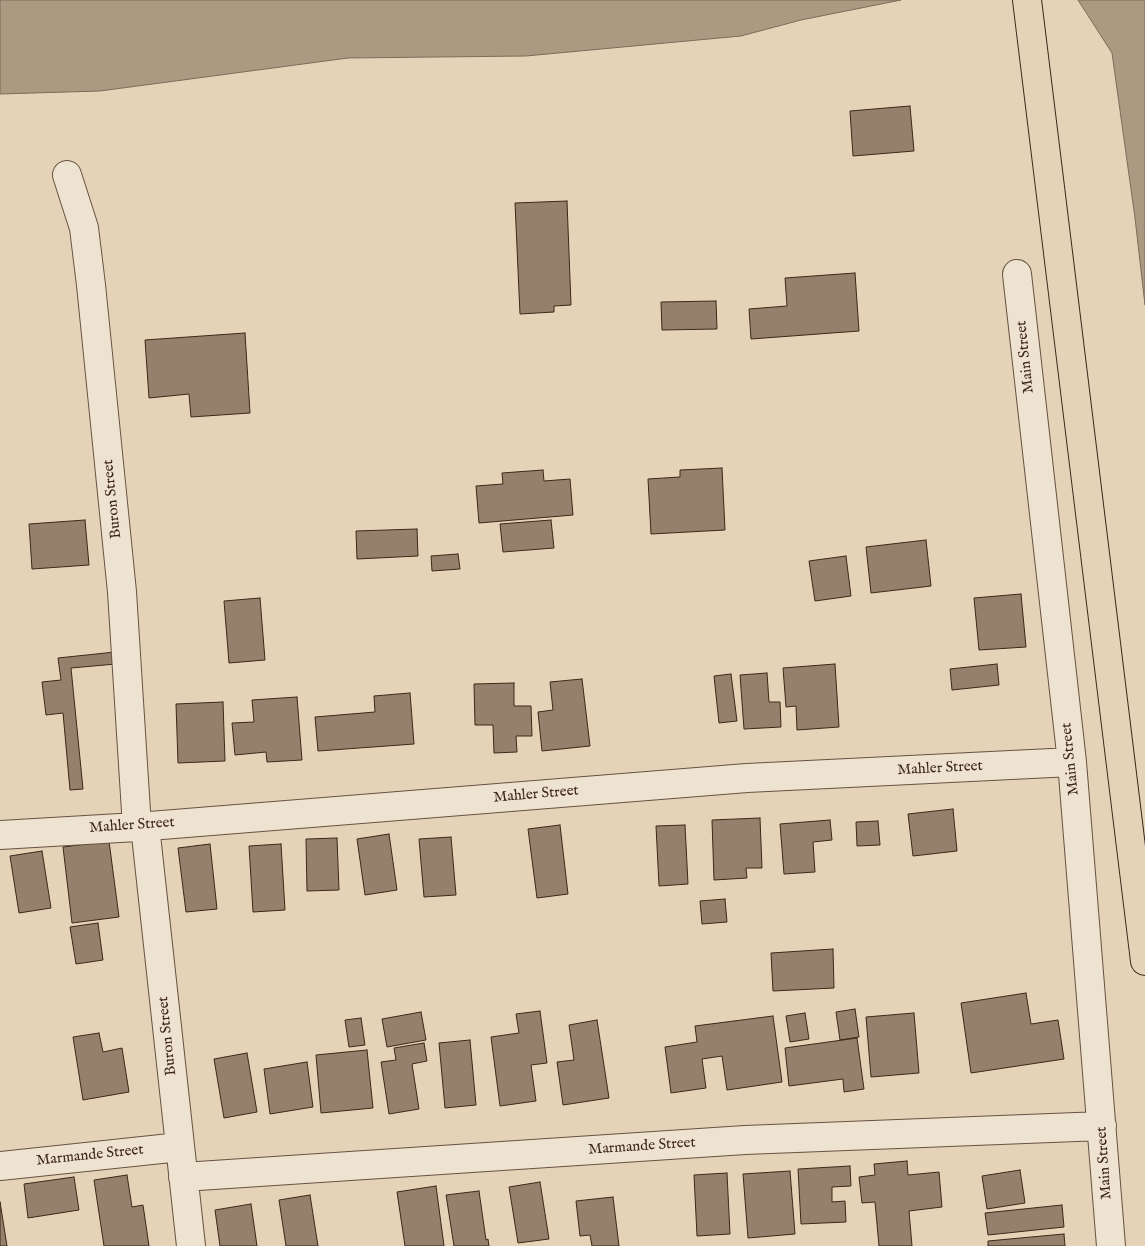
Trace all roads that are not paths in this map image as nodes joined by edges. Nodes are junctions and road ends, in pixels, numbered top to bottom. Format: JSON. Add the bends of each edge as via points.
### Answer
{"nodes":[{"id":1,"x":1027,"y":0,"type":"edge"},
{"id":2,"x":67,"y":175,"type":"dead end"},
{"id":3,"x":1016,"y":274,"type":"dead end"},
{"id":4,"x":1072,"y":762,"type":"junction"},
{"id":5,"x":141,"y":826,"type":"junction"},
{"id":6,"x":0,"y":835,"type":"edge"},
{"id":7,"x":1145,"y":962,"type":"edge"},
{"id":8,"x":1102,"y":1126,"type":"junction"},
{"id":9,"x":180,"y":1147,"type":"junction"},
{"id":10,"x":0,"y":1166,"type":"edge"},
{"id":11,"x":183,"y":1177,"type":"junction"},
{"id":12,"x":191,"y":1246,"type":"edge"},
{"id":13,"x":1111,"y":1246,"type":"edge"}],
"edges":[{"from":1,"to":7,"type":"main road"},
{"from":2,"to":5,"type":"street","name":"Buron Street","via":[[84,228],[91,285],[122,592]]},
{"from":3,"to":4,"type":"street","name":"Main Street"},
{"from":4,"to":5,"type":"street","name":"Mahler Street","via":[[747,778]]},
{"from":4,"to":8,"type":"street","name":"Main Street"},
{"from":5,"to":6,"type":"street","name":"Mahler Street"},
{"from":5,"to":9,"type":"street","name":"Buron Street"},
{"from":8,"to":11,"type":"street","name":"Marmande Street","via":[[745,1140]]},
{"from":8,"to":13,"type":"street","name":"Main Street"},
{"from":9,"to":10,"type":"street","name":"Marmande Street"},
{"from":9,"to":11,"type":"street","name":"Buron Street"},
{"from":11,"to":12,"type":"street","name":"Buron Street"}]}
